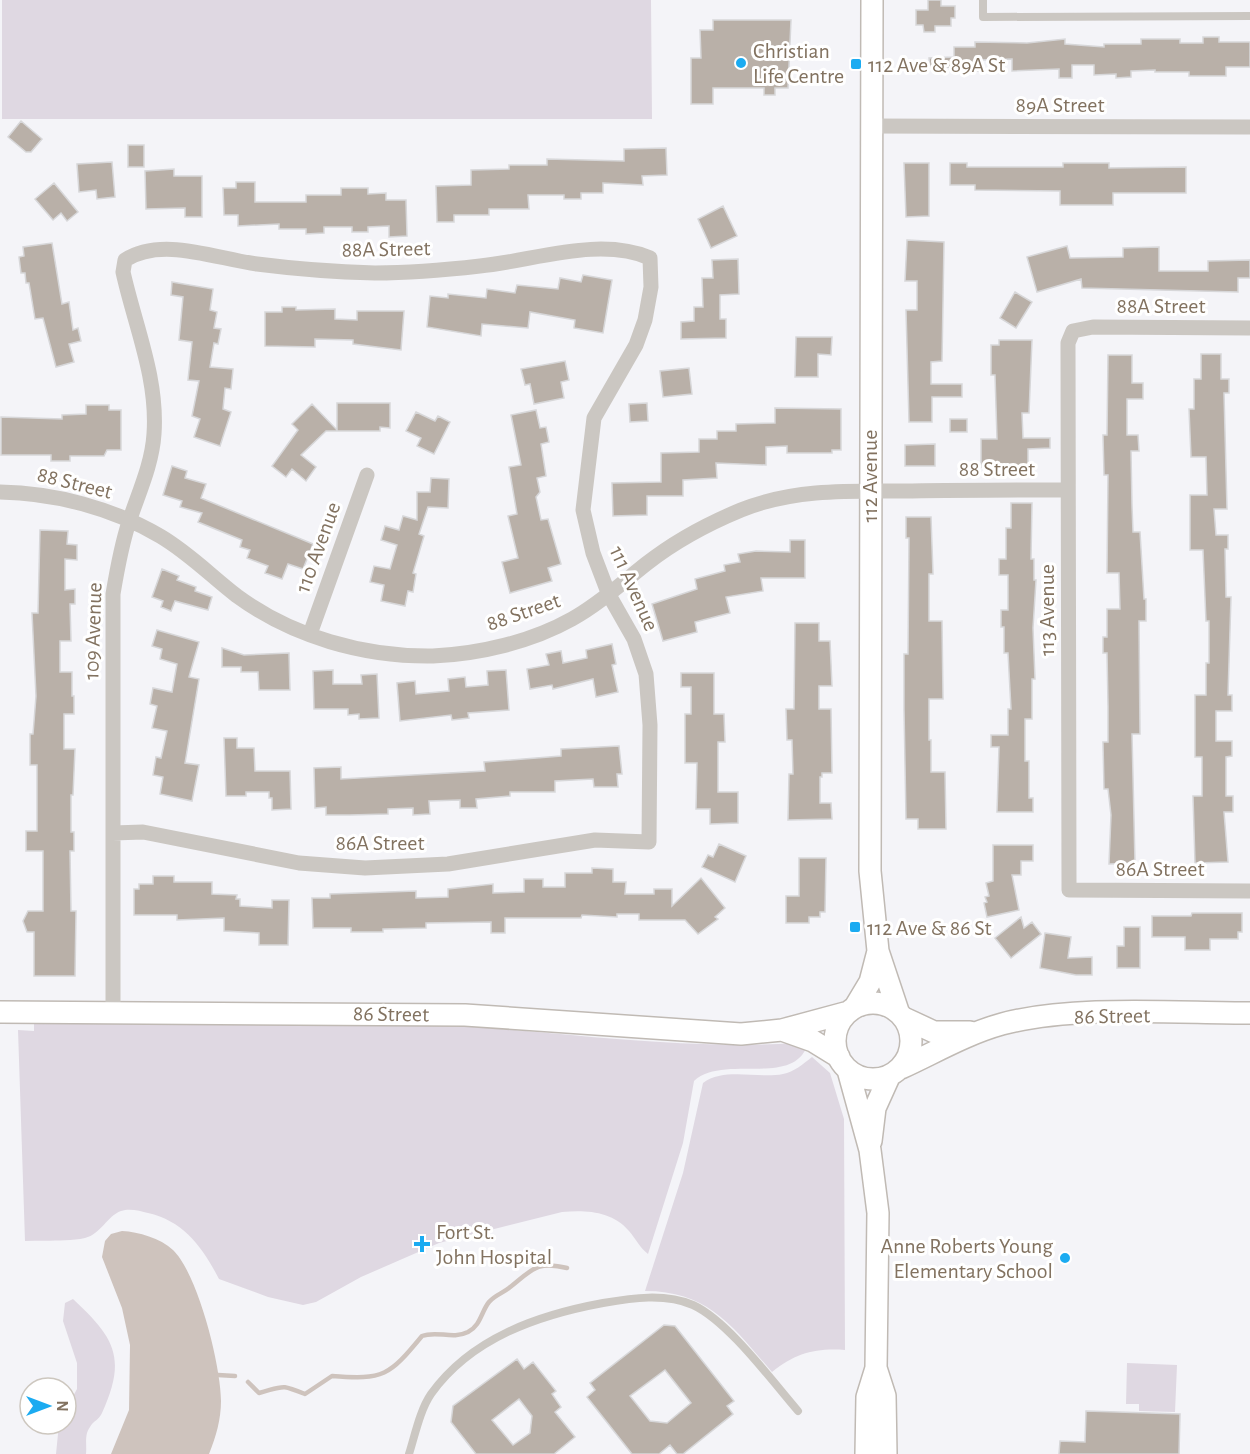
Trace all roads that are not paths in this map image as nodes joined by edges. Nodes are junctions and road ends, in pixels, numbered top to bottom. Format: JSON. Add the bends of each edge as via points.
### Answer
{"nodes":[{"id":1,"x":872,"y":0,"type":"edge"},
{"id":2,"x":983,"y":0,"type":"edge"},
{"id":3,"x":1250,"y":16,"type":"edge"},
{"id":4,"x":871,"y":126,"type":"junction"},
{"id":5,"x":1250,"y":127,"type":"edge"},
{"id":6,"x":650,"y":258,"type":"joint"},
{"id":7,"x":125,"y":260,"type":"joint"},
{"id":8,"x":1250,"y":328,"type":"edge"},
{"id":9,"x":1072,"y":332,"type":"joint"},
{"id":10,"x":368,"y":475,"type":"dead end"},
{"id":11,"x":1068,"y":490,"type":"junction"},
{"id":12,"x":869,"y":491,"type":"junction"},
{"id":13,"x":0,"y":492,"type":"edge"},
{"id":14,"x":129,"y":521,"type":"junction"},
{"id":15,"x":609,"y":595,"type":"junction"},
{"id":16,"x":310,"y":634,"type":"junction"},
{"id":17,"x":113,"y":833,"type":"junction"},
{"id":18,"x":649,"y":842,"type":"joint"},
{"id":19,"x":1069,"y":890,"type":"joint"},
{"id":20,"x":1250,"y":891,"type":"edge"},
{"id":21,"x":878,"y":951,"type":"junction"},
{"id":22,"x":850,"y":1010,"type":"junction"},
{"id":23,"x":0,"y":1012,"type":"edge"},
{"id":24,"x":113,"y":1012,"type":"junction"},
{"id":25,"x":1250,"y":1013,"type":"edge"},
{"id":26,"x":901,"y":1015,"type":"junction"},
{"id":27,"x":782,"y":1030,"type":"junction"},
{"id":28,"x":976,"y":1032,"type":"junction"},
{"id":29,"x":843,"y":1064,"type":"junction"},
{"id":30,"x":895,"y":1072,"type":"junction"},
{"id":31,"x":870,"y":1150,"type":"junction"},
{"id":32,"x":876,"y":1368,"type":"junction"},
{"id":33,"x":798,"y":1411,"type":"dead end"},
{"id":34,"x":409,"y":1454,"type":"edge"},
{"id":35,"x":866,"y":1454,"type":"edge"},
{"id":36,"x":886,"y":1454,"type":"edge"}],
"edges":[{"from":1,"to":4,"type":"street","name":"112 Avenue"},
{"from":2,"to":3,"type":"lane","via":[[983,17]]},
{"from":4,"to":5,"type":"street","name":"89A Street"},
{"from":4,"to":12,"type":"street","name":"112 Avenue"},
{"from":6,"to":7,"type":"street","name":"88A Street","via":[[635,251],[588,251],[480,266],[376,273],[257,264],[152,249],[138,251]]},
{"from":6,"to":15,"type":"street","name":"111 Avenue","via":[[651,287],[645,320],[636,345],[594,418],[589,446],[583,510],[593,554]]},
{"from":7,"to":14,"type":"street","name":"109 Avenue","via":[[123,272],[154,403],[154,436],[143,485]]},
{"from":8,"to":9,"type":"street","name":"88A Street","via":[[1093,327]]},
{"from":9,"to":11,"type":"street","name":"113 Avenue","via":[[1068,343]]},
{"from":10,"to":16,"type":"street","name":"110 Avenue"},
{"from":11,"to":12,"type":"street","name":"88 Street"},
{"from":11,"to":19,"type":"street","name":"113 Avenue"},
{"from":12,"to":15,"type":"street","name":"88 Street","via":[[802,494],[742,509],[682,539]]},
{"from":12,"to":21,"type":"street","name":"112 Avenue","via":[[870,871]]},
{"from":13,"to":14,"type":"street","name":"88 Street","via":[[70,500]]},
{"from":14,"to":16,"type":"street","name":"88 Street","via":[[195,560],[255,608]]},
{"from":14,"to":17,"type":"street","name":"109 Avenue","via":[[113,594]]},
{"from":15,"to":16,"type":"street","name":"88 Street","via":[[572,620],[523,640],[459,653],[378,653]]},
{"from":15,"to":18,"type":"street","name":"111 Avenue","via":[[630,632],[646,674],[650,725]]},
{"from":17,"to":18,"type":"street","name":"86A Street","via":[[142,832],[298,863],[365,868],[448,864],[595,840]]},
{"from":17,"to":24,"type":"street","name":"109 Avenue"},
{"from":19,"to":20,"type":"street","name":"86A Street"},
{"from":21,"to":22,"type":"street","name":"112 Avenue","via":[[870,982]]},
{"from":21,"to":26,"type":"street","name":"112 Avenue"},
{"from":22,"to":26,"type":"street","via":[[878,1004]]},
{"from":22,"to":27,"type":"street","name":"86 Street"},
{"from":22,"to":29,"type":"street","via":[[838,1022],[836,1033]]},
{"from":23,"to":24,"type":"street","name":"86 Street"},
{"from":24,"to":27,"type":"street","name":"86 Street","via":[[465,1015],[714,1034]]},
{"from":25,"to":28,"type":"street","name":"86 Street","via":[[1050,1016]]},
{"from":26,"to":28,"type":"street","name":"86 Street","via":[[934,1032]]},
{"from":26,"to":30,"type":"street","via":[[911,1043],[909,1056]]},
{"from":27,"to":29,"type":"street","name":"86 Street","via":[[813,1041]]},
{"from":28,"to":30,"type":"street","name":"86 Street"},
{"from":29,"to":30,"type":"street","via":[[869,1079]]},
{"from":29,"to":31,"type":"street"},
{"from":30,"to":31,"type":"street","via":[[875,1108]]},
{"from":31,"to":32,"type":"street","via":[[878,1213]]},
{"from":32,"to":35,"type":"street","via":[[867,1397]]},
{"from":32,"to":36,"type":"street","via":[[885,1396]]},
{"from":33,"to":34,"type":"lane","via":[[714,1319],[680,1300],[640,1298],[542,1317],[518,1326],[464,1359],[429,1396]]}]}
